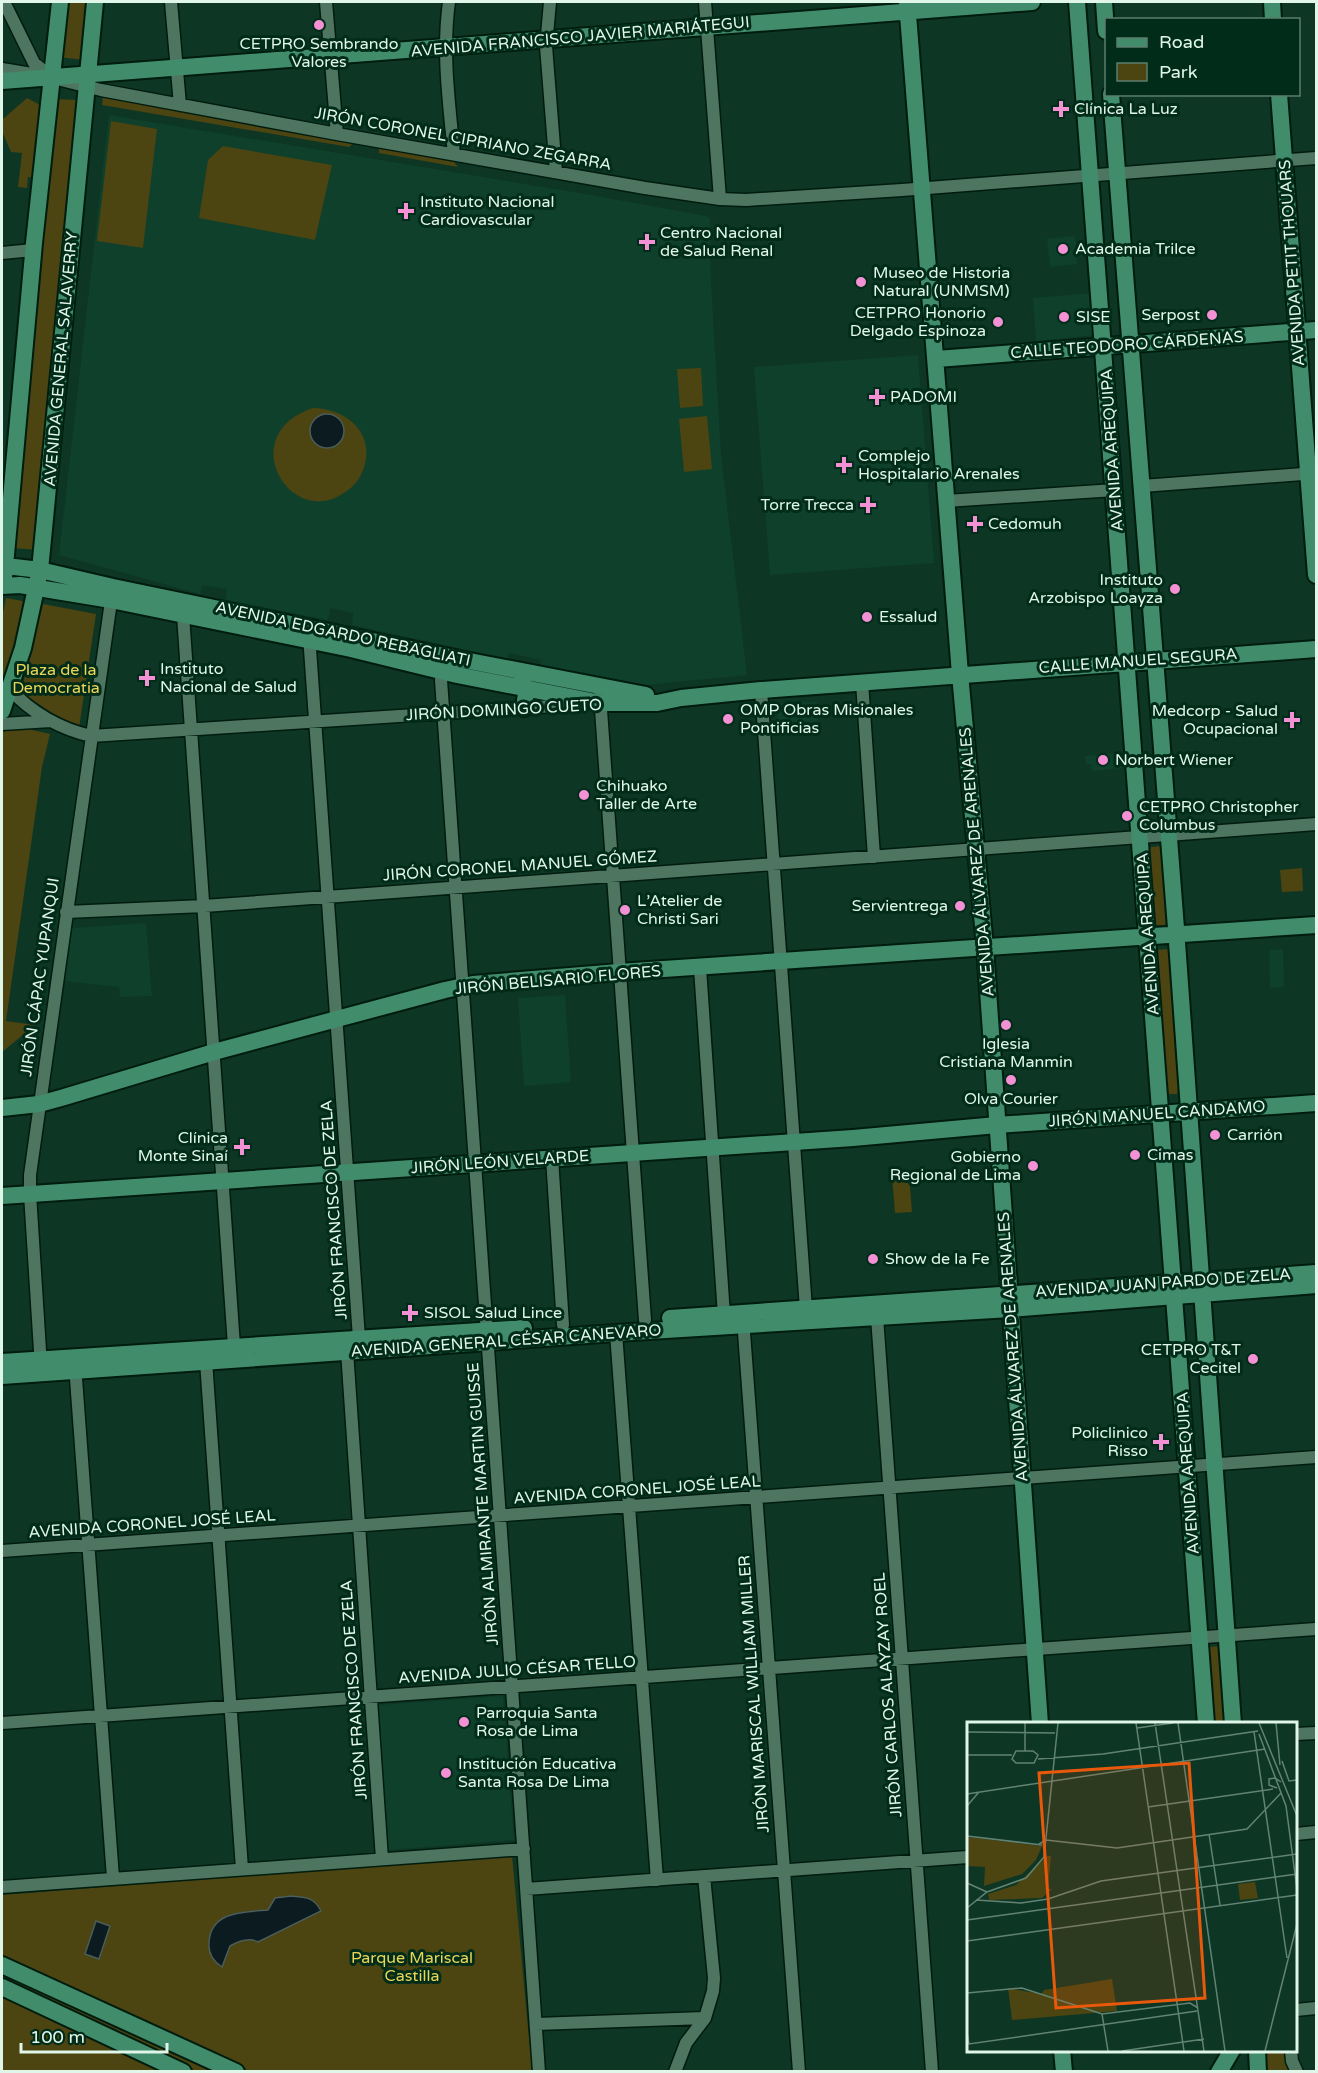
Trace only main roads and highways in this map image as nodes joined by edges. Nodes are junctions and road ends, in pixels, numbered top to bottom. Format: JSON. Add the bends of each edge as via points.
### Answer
{"nodes":[{"id":1,"x":60,"y":2,"type":"edge"},
{"id":2,"x":95,"y":2,"type":"edge"},
{"id":3,"x":1032,"y":2,"type":"edge"},
{"id":4,"x":1077,"y":2,"type":"edge"},
{"id":5,"x":1104,"y":2,"type":"edge"},
{"id":6,"x":1272,"y":2,"type":"edge"},
{"id":7,"x":908,"y":6,"type":"edge"},
{"id":8,"x":1106,"y":18,"type":"edge"},
{"id":9,"x":1273,"y":18,"type":"edge"},
{"id":10,"x":51,"y":77,"type":"junction"},
{"id":11,"x":2,"y":81,"type":"edge"},
{"id":12,"x":88,"y":81,"type":"junction"},
{"id":13,"x":1111,"y":96,"type":"edge"},
{"id":14,"x":1279,"y":96,"type":"edge"},
{"id":15,"x":1317,"y":330,"type":"edge"},
{"id":16,"x":1298,"y":332,"type":"junction"},
{"id":17,"x":1131,"y":344,"type":"junction"},
{"id":18,"x":1104,"y":345,"type":"junction"},
{"id":19,"x":937,"y":359,"type":"junction"},
{"id":20,"x":1313,"y":473,"type":"edge"},
{"id":21,"x":8,"y":479,"type":"edge"},
{"id":22,"x":6,"y":566,"type":"junction"},
{"id":23,"x":40,"y":570,"type":"junction"},
{"id":24,"x":1317,"y":575,"type":"edge"},
{"id":25,"x":2,"y":587,"type":"edge"},
{"id":26,"x":37,"y":588,"type":"junction"},
{"id":27,"x":112,"y":594,"type":"junction"},
{"id":28,"x":309,"y":634,"type":"junction"},
{"id":29,"x":1317,"y":648,"type":"edge"},
{"id":30,"x":1155,"y":660,"type":"junction"},
{"id":31,"x":1128,"y":662,"type":"junction"},
{"id":32,"x":521,"y":670,"type":"junction"},
{"id":33,"x":960,"y":674,"type":"junction"},
{"id":34,"x":525,"y":687,"type":"junction"},
{"id":35,"x":600,"y":695,"type":"junction"},
{"id":36,"x":524,"y":708,"type":"road end"},
{"id":37,"x":2,"y":711,"type":"edge"},
{"id":38,"x":1317,"y":925,"type":"edge"},
{"id":39,"x":1176,"y":935,"type":"junction"},
{"id":40,"x":1148,"y":937,"type":"junction"},
{"id":41,"x":985,"y":948,"type":"junction"},
{"id":42,"x":1317,"y":1103,"type":"edge"},
{"id":43,"x":2,"y":1108,"type":"edge"},
{"id":44,"x":1189,"y":1112,"type":"junction"},
{"id":45,"x":1161,"y":1114,"type":"junction"},
{"id":46,"x":997,"y":1125,"type":"junction"},
{"id":47,"x":2,"y":1196,"type":"edge"},
{"id":48,"x":1317,"y":1273,"type":"edge"},
{"id":49,"x":1317,"y":1285,"type":"edge"},
{"id":50,"x":1202,"y":1287,"type":"junction"},
{"id":51,"x":1175,"y":1289,"type":"junction"},
{"id":52,"x":1010,"y":1302,"type":"junction"},
{"id":53,"x":743,"y":1320,"type":"junction"},
{"id":54,"x":487,"y":1336,"type":"junction"},
{"id":55,"x":2,"y":1362,"type":"edge"},
{"id":56,"x":75,"y":1364,"type":"junction"},
{"id":57,"x":41,"y":1366,"type":"junction"},
{"id":58,"x":2,"y":1376,"type":"edge"},
{"id":59,"x":1040,"y":1722,"type":"edge"},
{"id":60,"x":1206,"y":1722,"type":"edge"},
{"id":61,"x":1233,"y":1722,"type":"edge"},
{"id":62,"x":2,"y":1965,"type":"edge"},
{"id":63,"x":2,"y":1987,"type":"edge"},
{"id":64,"x":157,"y":2036,"type":"junction"},
{"id":65,"x":185,"y":2049,"type":"junction"},
{"id":66,"x":1062,"y":2052,"type":"edge"},
{"id":67,"x":1230,"y":2052,"type":"edge"},
{"id":68,"x":1257,"y":2052,"type":"edge"},
{"id":69,"x":147,"y":2054,"type":"junction"},
{"id":70,"x":180,"y":2070,"type":"edge"},
{"id":71,"x":236,"y":2072,"type":"edge"},
{"id":72,"x":1064,"y":2072,"type":"edge"},
{"id":73,"x":1219,"y":2072,"type":"edge"},
{"id":74,"x":1230,"y":2072,"type":"edge"},
{"id":75,"x":1258,"y":2072,"type":"edge"}],
"edges":[{"from":1,"to":10,"type":"main road"},
{"from":2,"to":12,"type":"main road","name":"AVENIDA GENERAL SALAVERRY"},
{"from":3,"to":7,"type":"main road","name":"AVENIDA FRANCISCO JAVIER MARIÁTEGUI"},
{"from":4,"to":18,"type":"main road","name":"AVENIDA AREQUIPA"},
{"from":5,"to":8,"type":"main road"},
{"from":6,"to":9,"type":"main road"},
{"from":7,"to":12,"type":"main road","name":"AVENIDA FRANCISCO JAVIER MARIÁTEGUI","via":[[707,27],[177,69]]},
{"from":7,"to":19,"type":"main road","name":"AVENIDA ÁLVAREZ DE ARENALES"},
{"from":10,"to":11,"type":"main road","name":"AVENIDA FRANCISCO JAVIER MARIÁTEGUI"},
{"from":10,"to":12,"type":"main road","name":"AVENIDA FRANCISCO JAVIER MARIÁTEGUI"},
{"from":10,"to":21,"type":"main road"},
{"from":12,"to":23,"type":"main road","name":"AVENIDA GENERAL SALAVERRY"},
{"from":13,"to":17,"type":"main road","name":"AVENIDA AREQUIPA"},
{"from":14,"to":16,"type":"main road","name":"AVENIDA PETIT THOUARS"},
{"from":15,"to":16,"type":"main road","name":"CALLE TEODORO CÁRDENAS"},
{"from":16,"to":17,"type":"main road","name":"CALLE TEODORO CÁRDENAS"},
{"from":16,"to":20,"type":"main road","name":"AVENIDA PETIT THOUARS"},
{"from":17,"to":18,"type":"main road","name":"CALLE TEODORO CÁRDENAS"},
{"from":17,"to":30,"type":"main road","name":"AVENIDA AREQUIPA"},
{"from":18,"to":19,"type":"main road","name":"CALLE TEODORO CÁRDENAS"},
{"from":18,"to":31,"type":"main road","name":"AVENIDA AREQUIPA"},
{"from":19,"to":33,"type":"main road","name":"AVENIDA ÁLVAREZ DE ARENALES"},
{"from":20,"to":24,"type":"main road","name":"AVENIDA PETIT THOUARS"},
{"from":21,"to":22,"type":"main road"},
{"from":22,"to":23,"type":"main road","name":"AVENIDA EDGARDO REBAGLIATI"},
{"from":22,"to":25,"type":"main road"},
{"from":23,"to":26,"type":"main road","name":"AVENIDA GENERAL SALAVERRY"},
{"from":23,"to":27,"type":"main road","name":"AVENIDA EDGARDO REBAGLIATI"},
{"from":25,"to":26,"type":"main road","name":"AVENIDA EDGARDO REBAGLIATI"},
{"from":26,"to":27,"type":"main road","name":"AVENIDA EDGARDO REBAGLIATI"},
{"from":26,"to":37,"type":"main road","name":"AVENIDA GENERAL SALAVERRY"},
{"from":27,"to":28,"type":"main road","name":"AVENIDA EDGARDO REBAGLIATI"},
{"from":27,"to":28,"type":"main road","name":"AVENIDA EDGARDO REBAGLIATI","via":[[183,615]]},
{"from":28,"to":32,"type":"main road","name":"AVENIDA EDGARDO REBAGLIATI"},
{"from":28,"to":34,"type":"main road","name":"AVENIDA EDGARDO REBAGLIATI","via":[[444,671]]},
{"from":29,"to":30,"type":"main road","name":"CALLE MANUEL SEGURA"},
{"from":30,"to":31,"type":"main road","name":"CALLE MANUEL SEGURA"},
{"from":30,"to":39,"type":"main road","name":"AVENIDA AREQUIPA"},
{"from":31,"to":33,"type":"main road","name":"CALLE MANUEL SEGURA"},
{"from":31,"to":40,"type":"main road","name":"AVENIDA AREQUIPA"},
{"from":32,"to":34,"type":"main road"},
{"from":32,"to":35,"type":"main road","name":"AVENIDA EDGARDO REBAGLIATI"},
{"from":33,"to":35,"type":"main road","name":"AVENIDA EDGARDO REBAGLIATI","via":[[681,698]]},
{"from":33,"to":41,"type":"main road","name":"AVENIDA ÁLVAREZ DE ARENALES"},
{"from":34,"to":35,"type":"main road","name":"AVENIDA EDGARDO REBAGLIATI"},
{"from":34,"to":36,"type":"main road"},
{"from":38,"to":39,"type":"main road","name":"JIRÓN BELISARIO FLORES"},
{"from":39,"to":40,"type":"main road","name":"JIRÓN BELISARIO FLORES"},
{"from":39,"to":44,"type":"main road","name":"AVENIDA AREQUIPA"},
{"from":40,"to":41,"type":"main road","name":"JIRÓN BELISARIO FLORES"},
{"from":40,"to":45,"type":"main road","name":"AVENIDA AREQUIPA"},
{"from":41,"to":43,"type":"main road","name":"JIRÓN BELISARIO FLORES","via":[[462,986],[39,1104]]},
{"from":41,"to":46,"type":"main road","name":"AVENIDA ÁLVAREZ DE ARENALES"},
{"from":42,"to":44,"type":"main road","name":"JIRÓN MANUEL CANDAMO"},
{"from":44,"to":45,"type":"main road","name":"JIRÓN MANUEL CANDAMO"},
{"from":44,"to":50,"type":"main road","name":"AVENIDA AREQUIPA"},
{"from":45,"to":46,"type":"main road","name":"JIRÓN MANUEL CANDAMO"},
{"from":45,"to":51,"type":"main road","name":"AVENIDA AREQUIPA"},
{"from":46,"to":47,"type":"main road","name":"JIRÓN LEÓN VELARDE"},
{"from":46,"to":52,"type":"main road","name":"AVENIDA ÁLVAREZ DE ARENALES"},
{"from":48,"to":50,"type":"main road","name":"AVENIDA JUAN PARDO DE ZELA"},
{"from":49,"to":50,"type":"main road","name":"AVENIDA JUAN PARDO DE ZELA"},
{"from":50,"to":51,"type":"main road","name":"AVENIDA JUAN PARDO DE ZELA"},
{"from":50,"to":61,"type":"main road","name":"AVENIDA AREQUIPA"},
{"from":51,"to":52,"type":"main road","name":"AVENIDA JUAN PARDO DE ZELA"},
{"from":51,"to":60,"type":"main road","name":"AVENIDA AREQUIPA"},
{"from":52,"to":53,"type":"main road","name":"AVENIDA GENERAL CÉSAR CANEVARO","via":[[877,1317]]},
{"from":52,"to":53,"type":"main road","name":"AVENIDA GENERAL CÉSAR CANEVARO","via":[[806,1309]]},
{"from":52,"to":59,"type":"main road","name":"AVENIDA ÁLVAREZ DE ARENALES"},
{"from":53,"to":54,"type":"main road","name":"AVENIDA GENERAL CÉSAR CANEVARO","via":[[616,1332]]},
{"from":53,"to":54,"type":"main road","name":"AVENIDA GENERAL CÉSAR CANEVARO","via":[[724,1315],[563,1325]]},
{"from":54,"to":56,"type":"main road","name":"AVENIDA GENERAL CÉSAR CANEVARO","via":[[206,1361]]},
{"from":54,"to":56,"type":"main road","name":"AVENIDA GENERAL CÉSAR CANEVARO","via":[[359,1338],[234,1346]]},
{"from":55,"to":57,"type":"main road","name":"AVENIDA GENERAL CÉSAR CANEVARO"},
{"from":56,"to":57,"type":"main road","name":"AVENIDA GENERAL CÉSAR CANEVARO"},
{"from":57,"to":58,"type":"main road","name":"AVENIDA GENERAL CÉSAR CANEVARO"},
{"from":62,"to":64,"type":"main road"},
{"from":63,"to":69,"type":"main road"},
{"from":64,"to":65,"type":"main road"},
{"from":64,"to":69,"type":"main road","via":[[158,2049]]},
{"from":65,"to":70,"type":"main road","via":[[177,2052],[173,2060]]},
{"from":65,"to":71,"type":"main road"},
{"from":66,"to":72,"type":"main road"},
{"from":67,"to":73,"type":"main road"},
{"from":67,"to":74,"type":"main road"},
{"from":68,"to":75,"type":"main road"},
{"from":69,"to":70,"type":"main road"}]}
